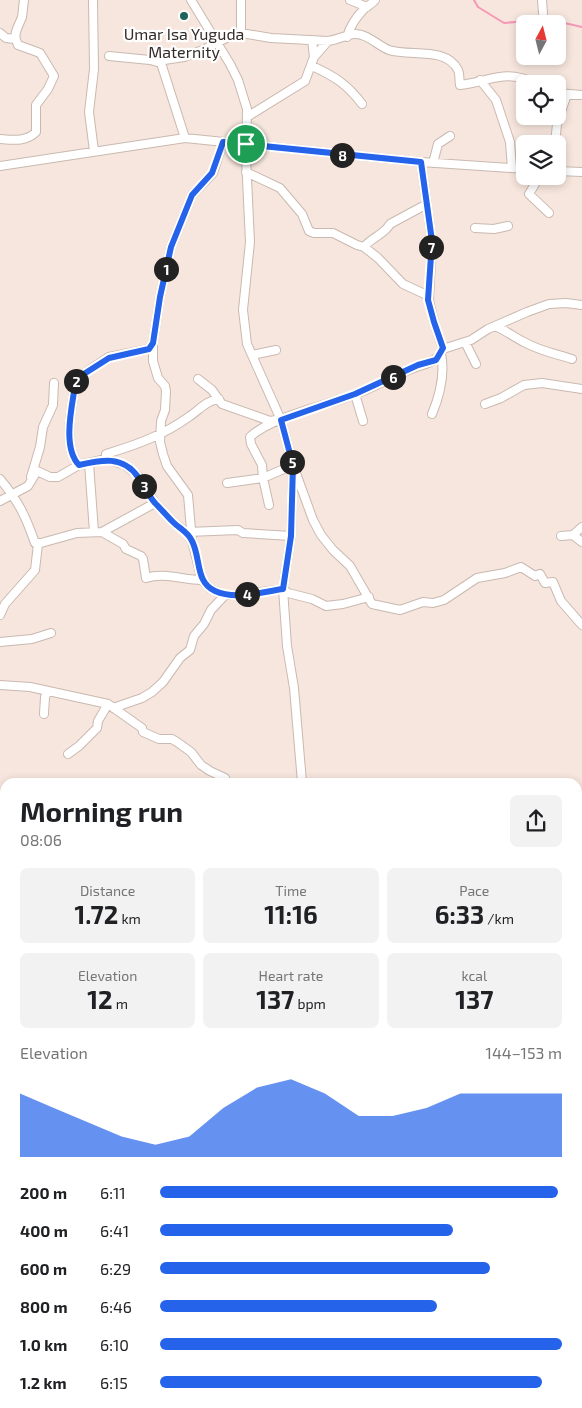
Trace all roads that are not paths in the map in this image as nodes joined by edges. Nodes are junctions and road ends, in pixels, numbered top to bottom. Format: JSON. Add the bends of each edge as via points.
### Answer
{"nodes":[{"id":1,"x":24,"y":0,"type":"edge"},
{"id":2,"x":93,"y":0,"type":"edge"},
{"id":3,"x":191,"y":0,"type":"edge"},
{"id":4,"x":241,"y":0,"type":"edge"},
{"id":5,"x":350,"y":0,"type":"edge"},
{"id":6,"x":375,"y":0,"type":"edge"},
{"id":7,"x":542,"y":0,"type":"edge"},
{"id":8,"x":367,"y":7,"type":"junction"},
{"id":9,"x":543,"y":13,"type":"dead end"},
{"id":10,"x":0,"y":32,"type":"edge"},
{"id":11,"x":241,"y":33,"type":"junction"},
{"id":12,"x":347,"y":37,"type":"junction"},
{"id":13,"x":15,"y":39,"type":"junction"},
{"id":14,"x":312,"y":40,"type":"junction"},
{"id":15,"x":328,"y":41,"type":"junction"},
{"id":16,"x":217,"y":43,"type":"junction"},
{"id":17,"x":109,"y":56,"type":"dead end"},
{"id":18,"x":313,"y":62,"type":"junction"},
{"id":19,"x":161,"y":63,"type":"junction"},
{"id":20,"x":516,"y":77,"type":"edge"},
{"id":21,"x":480,"y":80,"type":"junction"},
{"id":22,"x":567,"y":94,"type":"joint"},
{"id":23,"x":582,"y":95,"type":"edge"},
{"id":24,"x":362,"y":104,"type":"dead end"},
{"id":25,"x":247,"y":117,"type":"junction"},
{"id":26,"x":556,"y":135,"type":"edge"},
{"id":27,"x":450,"y":136,"type":"dead end"},
{"id":28,"x":185,"y":138,"type":"junction"},
{"id":29,"x":0,"y":139,"type":"edge"},
{"id":30,"x":223,"y":142,"type":"junction"},
{"id":31,"x":246,"y":144,"type":"junction"},
{"id":32,"x":94,"y":151,"type":"junction"},
{"id":33,"x":421,"y":162,"type":"junction"},
{"id":34,"x":432,"y":163,"type":"junction"},
{"id":35,"x":0,"y":166,"type":"edge"},
{"id":36,"x":512,"y":168,"type":"junction"},
{"id":37,"x":516,"y":168,"type":"edge"},
{"id":38,"x":566,"y":171,"type":"edge"},
{"id":39,"x":246,"y":172,"type":"junction"},
{"id":40,"x":582,"y":172,"type":"edge"},
{"id":41,"x":533,"y":185,"type":"edge"},
{"id":42,"x":427,"y":204,"type":"junction"},
{"id":43,"x":550,"y":213,"type":"dead end"},
{"id":44,"x":508,"y":226,"type":"dead end"},
{"id":45,"x":475,"y":228,"type":"dead end"},
{"id":46,"x":364,"y":247,"type":"junction"},
{"id":47,"x":429,"y":296,"type":"junction"},
{"id":48,"x":582,"y":305,"type":"edge"},
{"id":49,"x":494,"y":326,"type":"junction"},
{"id":50,"x":465,"y":342,"type":"junction"},
{"id":51,"x":153,"y":343,"type":"junction"},
{"id":52,"x":276,"y":350,"type":"dead end"},
{"id":53,"x":442,"y":351,"type":"junction"},
{"id":54,"x":252,"y":355,"type":"junction"},
{"id":55,"x":572,"y":359,"type":"dead end"},
{"id":56,"x":476,"y":364,"type":"dead end"},
{"id":57,"x":198,"y":380,"type":"dead end"},
{"id":58,"x":54,"y":383,"type":"dead end"},
{"id":59,"x":582,"y":389,"type":"edge"},
{"id":60,"x":355,"y":394,"type":"junction"},
{"id":61,"x":218,"y":399,"type":"junction"},
{"id":62,"x":485,"y":404,"type":"dead end"},
{"id":63,"x":432,"y":414,"type":"dead end"},
{"id":64,"x":281,"y":420,"type":"junction"},
{"id":65,"x":363,"y":421,"type":"dead end"},
{"id":66,"x":160,"y":435,"type":"junction"},
{"id":67,"x":106,"y":460,"type":"junction"},
{"id":68,"x":89,"y":463,"type":"junction"},
{"id":69,"x":79,"y":465,"type":"junction"},
{"id":70,"x":293,"y":465,"type":"junction"},
{"id":71,"x":263,"y":478,"type":"junction"},
{"id":72,"x":0,"y":479,"type":"edge"},
{"id":73,"x":30,"y":481,"type":"junction"},
{"id":74,"x":227,"y":483,"type":"dead end"},
{"id":75,"x":14,"y":495,"type":"junction"},
{"id":76,"x":305,"y":496,"type":"junction"},
{"id":77,"x":292,"y":500,"type":"junction"},
{"id":78,"x":0,"y":501,"type":"edge"},
{"id":79,"x":155,"y":503,"type":"junction"},
{"id":80,"x":269,"y":505,"type":"dead end"},
{"id":81,"x":582,"y":527,"type":"edge"},
{"id":82,"x":98,"y":532,"type":"junction"},
{"id":83,"x":190,"y":535,"type":"junction"},
{"id":84,"x":573,"y":535,"type":"junction"},
{"id":85,"x":291,"y":536,"type":"junction"},
{"id":86,"x":561,"y":536,"type":"dead end"},
{"id":87,"x":582,"y":542,"type":"edge"},
{"id":88,"x":38,"y":544,"type":"junction"},
{"id":89,"x":202,"y":580,"type":"junction"},
{"id":90,"x":283,"y":589,"type":"junction"},
{"id":91,"x":225,"y":595,"type":"junction"},
{"id":92,"x":369,"y":597,"type":"junction"},
{"id":93,"x":0,"y":615,"type":"edge"},
{"id":94,"x":582,"y":626,"type":"edge"},
{"id":95,"x":51,"y":633,"type":"dead end"},
{"id":96,"x":0,"y":642,"type":"edge"},
{"id":97,"x":0,"y":685,"type":"edge"},
{"id":98,"x":48,"y":691,"type":"junction"},
{"id":99,"x":110,"y":706,"type":"junction"},
{"id":100,"x":44,"y":714,"type":"dead end"},
{"id":101,"x":68,"y":754,"type":"dead end"},
{"id":102,"x":225,"y":778,"type":"dead end"},
{"id":103,"x":302,"y":778,"type":"edge"}],
"edges":[{"from":1,"to":13,"type":"street"},
{"from":2,"to":32,"type":"street","via":[[94,69],[90,112]]},
{"from":3,"to":16,"type":"street"},
{"from":4,"to":11,"type":"street"},
{"from":5,"to":8,"type":"street"},
{"from":6,"to":8,"type":"street"},
{"from":7,"to":9,"type":"street"},
{"from":8,"to":12,"type":"street","via":[[349,29]]},
{"from":10,"to":13,"type":"street","via":[[6,38]]},
{"from":11,"to":14,"type":"street"},
{"from":11,"to":16,"type":"street"},
{"from":12,"to":15,"type":"street"},
{"from":12,"to":21,"type":"street","via":[[359,35],[391,51],[440,56],[459,71],[460,85]]},
{"from":13,"to":29,"type":"street","via":[[18,45],[40,53],[54,76],[36,105],[36,132],[26,139]]},
{"from":14,"to":15,"type":"street"},
{"from":14,"to":18,"type":"street"},
{"from":15,"to":18,"type":"street"},
{"from":16,"to":19,"type":"street"},
{"from":16,"to":25,"type":"street","via":[[238,80]]},
{"from":17,"to":19,"type":"street"},
{"from":18,"to":24,"type":"street","via":[[348,86]]},
{"from":18,"to":25,"type":"street","via":[[305,81]]},
{"from":19,"to":28,"type":"street"},
{"from":20,"to":21,"type":"street","via":[[501,75]]},
{"from":21,"to":36,"type":"street","via":[[496,100],[510,142]]},
{"from":22,"to":23,"type":"street"},
{"from":22,"to":26,"type":"street"},
{"from":25,"to":31,"type":"street"},
{"from":27,"to":34,"type":"street","via":[[438,144]]},
{"from":28,"to":30,"type":"street"},
{"from":28,"to":32,"type":"street"},
{"from":30,"to":31,"type":"street"},
{"from":30,"to":51,"type":"street","via":[[212,173],[192,195],[171,247]]},
{"from":31,"to":33,"type":"street"},
{"from":31,"to":39,"type":"street"},
{"from":32,"to":35,"type":"street"},
{"from":33,"to":34,"type":"street"},
{"from":33,"to":42,"type":"street"},
{"from":34,"to":36,"type":"street"},
{"from":36,"to":37,"type":"street"},
{"from":38,"to":40,"type":"street"},
{"from":39,"to":46,"type":"street","via":[[280,188],[302,214],[309,231],[333,233]]},
{"from":39,"to":54,"type":"street","via":[[250,242],[243,310],[246,338]]},
{"from":41,"to":43,"type":"street","via":[[528,194]]},
{"from":42,"to":46,"type":"street","via":[[390,224]]},
{"from":42,"to":47,"type":"street","via":[[432,241]]},
{"from":44,"to":45,"type":"street"},
{"from":46,"to":47,"type":"street","via":[[403,284]]},
{"from":47,"to":53,"type":"street"},
{"from":48,"to":49,"type":"street","via":[[550,304]]},
{"from":49,"to":50,"type":"street"},
{"from":49,"to":55,"type":"street","via":[[535,348]]},
{"from":50,"to":53,"type":"street"},
{"from":50,"to":56,"type":"street"},
{"from":51,"to":66,"type":"street","via":[[158,378],[166,391]]},
{"from":51,"to":69,"type":"street","via":[[149,349],[109,358],[76,379],[69,447]]},
{"from":52,"to":54,"type":"street"},
{"from":53,"to":60,"type":"street","via":[[436,360]]},
{"from":53,"to":63,"type":"street","via":[[439,395]]},
{"from":54,"to":64,"type":"street"},
{"from":57,"to":61,"type":"street"},
{"from":58,"to":73,"type":"street","via":[[53,405],[43,428]]},
{"from":59,"to":62,"type":"street","via":[[542,383],[524,385]]},
{"from":60,"to":64,"type":"street"},
{"from":60,"to":65,"type":"street"},
{"from":61,"to":64,"type":"street","via":[[222,404],[270,421]]},
{"from":61,"to":66,"type":"street","via":[[211,399]]},
{"from":64,"to":70,"type":"street"},
{"from":64,"to":71,"type":"street","via":[[257,430],[250,437],[262,465]]},
{"from":66,"to":67,"type":"street","via":[[106,454]]},
{"from":66,"to":83,"type":"street","via":[[167,466],[188,495]]},
{"from":67,"to":68,"type":"street"},
{"from":67,"to":79,"type":"street","via":[[132,470]]},
{"from":68,"to":69,"type":"street"},
{"from":68,"to":82,"type":"street"},
{"from":69,"to":73,"type":"street","via":[[58,477],[37,471]]},
{"from":70,"to":71,"type":"street"},
{"from":70,"to":76,"type":"street"},
{"from":70,"to":77,"type":"street"},
{"from":71,"to":74,"type":"street"},
{"from":71,"to":80,"type":"street"},
{"from":72,"to":75,"type":"street"},
{"from":73,"to":75,"type":"street"},
{"from":75,"to":78,"type":"street"},
{"from":75,"to":88,"type":"street"},
{"from":76,"to":77,"type":"street"},
{"from":76,"to":92,"type":"street","via":[[321,535],[350,566]]},
{"from":77,"to":85,"type":"street"},
{"from":79,"to":82,"type":"street"},
{"from":79,"to":83,"type":"street"},
{"from":81,"to":84,"type":"street"},
{"from":82,"to":88,"type":"street","via":[[63,536]]},
{"from":82,"to":89,"type":"street","via":[[141,556],[146,578],[163,576]]},
{"from":83,"to":85,"type":"street","via":[[238,530]]},
{"from":83,"to":89,"type":"street"},
{"from":84,"to":86,"type":"street"},
{"from":84,"to":87,"type":"street"},
{"from":85,"to":90,"type":"street"},
{"from":88,"to":93,"type":"street","via":[[35,570],[5,604]]},
{"from":89,"to":91,"type":"street","via":[[210,589]]},
{"from":90,"to":91,"type":"street"},
{"from":90,"to":92,"type":"street","via":[[326,606]]},
{"from":90,"to":103,"type":"street"},
{"from":91,"to":99,"type":"street","via":[[194,636],[190,650],[163,682],[142,698]]},
{"from":92,"to":94,"type":"street","via":[[372,604],[406,609],[423,602],[444,600],[477,578],[521,567],[535,576],[540,574],[545,583],[554,582],[561,601]]},
{"from":95,"to":96,"type":"street","via":[[32,639]]},
{"from":97,"to":98,"type":"street"},
{"from":98,"to":99,"type":"street"},
{"from":98,"to":100,"type":"street"},
{"from":99,"to":101,"type":"street","via":[[98,721],[97,728]]},
{"from":99,"to":102,"type":"street","via":[[142,728],[143,732],[177,742],[201,765]]}]}
